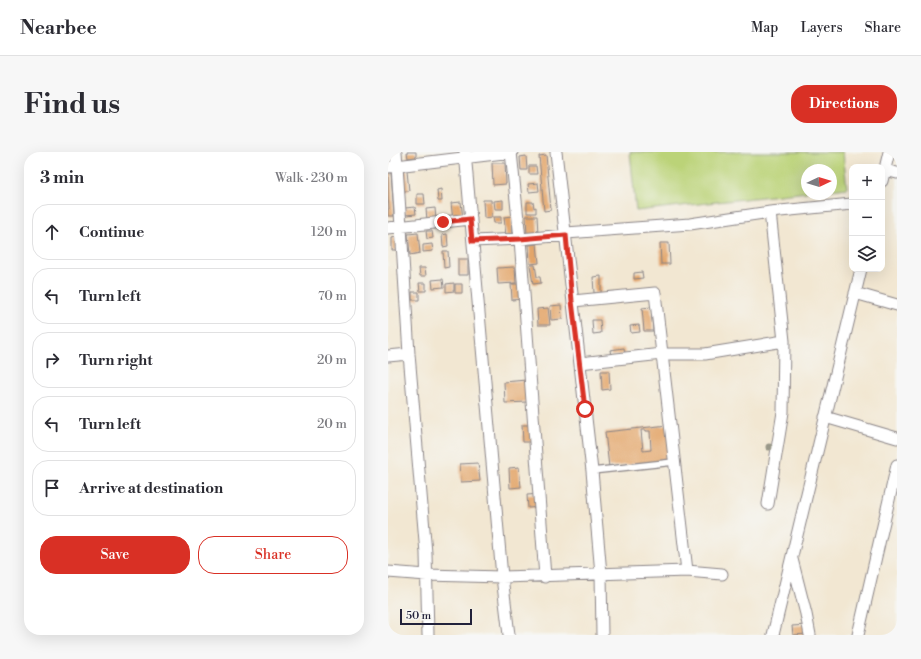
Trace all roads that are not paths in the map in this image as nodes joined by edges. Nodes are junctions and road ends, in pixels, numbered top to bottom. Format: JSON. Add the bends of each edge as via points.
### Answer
{"nodes":[{"id":1,"x":396,"y":152,"type":"edge"},
{"id":2,"x":512,"y":152,"type":"edge"},
{"id":3,"x":556,"y":152,"type":"edge"},
{"id":4,"x":889,"y":152,"type":"edge"},
{"id":5,"x":465,"y":155,"type":"edge"},
{"id":6,"x":393,"y":166,"type":"edge"},
{"id":7,"x":885,"y":167,"type":"edge"},
{"id":8,"x":897,"y":173,"type":"edge"},
{"id":9,"x":885,"y":175,"type":"edge"},
{"id":10,"x":849,"y":204,"type":"edge"},
{"id":11,"x":770,"y":212,"type":"junction"},
{"id":12,"x":470,"y":219,"type":"junction"},
{"id":13,"x":401,"y":227,"type":"junction"},
{"id":14,"x":388,"y":228,"type":"edge"},
{"id":15,"x":566,"y":234,"type":"junction"},
{"id":16,"x":520,"y":239,"type":"junction"},
{"id":17,"x":472,"y":241,"type":"junction"},
{"id":18,"x":860,"y":272,"type":"edge"},
{"id":19,"x":855,"y":293,"type":"junction"},
{"id":20,"x":572,"y":301,"type":"junction"},
{"id":21,"x":897,"y":304,"type":"edge"},
{"id":22,"x":784,"y":342,"type":"junction"},
{"id":23,"x":409,"y":354,"type":"junction"},
{"id":24,"x":662,"y":354,"type":"junction"},
{"id":25,"x":388,"y":356,"type":"edge"},
{"id":26,"x":580,"y":363,"type":"junction"},
{"id":27,"x":825,"y":417,"type":"junction"},
{"id":28,"x":897,"y":438,"type":"edge"},
{"id":29,"x":674,"y":462,"type":"junction"},
{"id":30,"x":897,"y":465,"type":"edge"},
{"id":31,"x":592,"y":471,"type":"junction"},
{"id":32,"x":768,"y":504,"type":"dead end"},
{"id":33,"x":792,"y":557,"type":"junction"},
{"id":34,"x":687,"y":571,"type":"junction"},
{"id":35,"x":388,"y":572,"type":"edge"},
{"id":36,"x":601,"y":574,"type":"junction"},
{"id":37,"x":722,"y":574,"type":"dead end"},
{"id":38,"x":427,"y":575,"type":"junction"},
{"id":39,"x":502,"y":577,"type":"junction"},
{"id":40,"x":545,"y":577,"type":"junction"},
{"id":41,"x":428,"y":635,"type":"edge"},
{"id":42,"x":509,"y":635,"type":"edge"},
{"id":43,"x":602,"y":635,"type":"edge"},
{"id":44,"x":773,"y":635,"type":"edge"},
{"id":45,"x":804,"y":635,"type":"edge"},
{"id":46,"x":810,"y":635,"type":"edge"},
{"id":47,"x":858,"y":635,"type":"edge"}],
"edges":[{"from":1,"to":6,"type":"street"},
{"from":2,"to":5,"type":"street"},
{"from":2,"to":16,"type":"street"},
{"from":3,"to":15,"type":"street"},
{"from":4,"to":7,"type":"street"},
{"from":5,"to":6,"type":"street"},
{"from":5,"to":12,"type":"street"},
{"from":6,"to":13,"type":"street"},
{"from":8,"to":9,"type":"street"},
{"from":10,"to":11,"type":"street"},
{"from":11,"to":15,"type":"street","via":[[690,224]]},
{"from":11,"to":22,"type":"street"},
{"from":12,"to":13,"type":"street"},
{"from":12,"to":17,"type":"street"},
{"from":13,"to":14,"type":"street"},
{"from":13,"to":23,"type":"street"},
{"from":15,"to":16,"type":"street"},
{"from":15,"to":20,"type":"street"},
{"from":16,"to":17,"type":"street"},
{"from":16,"to":40,"type":"street"},
{"from":17,"to":39,"type":"street"},
{"from":18,"to":19,"type":"street"},
{"from":19,"to":21,"type":"street"},
{"from":19,"to":27,"type":"street"},
{"from":20,"to":24,"type":"street","via":[[655,293]]},
{"from":20,"to":26,"type":"street"},
{"from":22,"to":24,"type":"street","via":[[705,354]]},
{"from":22,"to":32,"type":"street","via":[[783,412]]},
{"from":23,"to":25,"type":"street"},
{"from":23,"to":38,"type":"street"},
{"from":24,"to":26,"type":"street"},
{"from":24,"to":29,"type":"street"},
{"from":26,"to":31,"type":"street"},
{"from":27,"to":28,"type":"street"},
{"from":27,"to":33,"type":"street"},
{"from":29,"to":31,"type":"lane"},
{"from":29,"to":34,"type":"street"},
{"from":30,"to":47,"type":"street"},
{"from":31,"to":36,"type":"street"},
{"from":33,"to":44,"type":"street"},
{"from":33,"to":46,"type":"street"},
{"from":34,"to":36,"type":"street"},
{"from":34,"to":37,"type":"street"},
{"from":35,"to":38,"type":"street"},
{"from":36,"to":40,"type":"street"},
{"from":36,"to":43,"type":"street"},
{"from":38,"to":39,"type":"street"},
{"from":38,"to":41,"type":"street"},
{"from":39,"to":40,"type":"street"},
{"from":39,"to":42,"type":"street"},
{"from":45,"to":46,"type":"street"}]}
